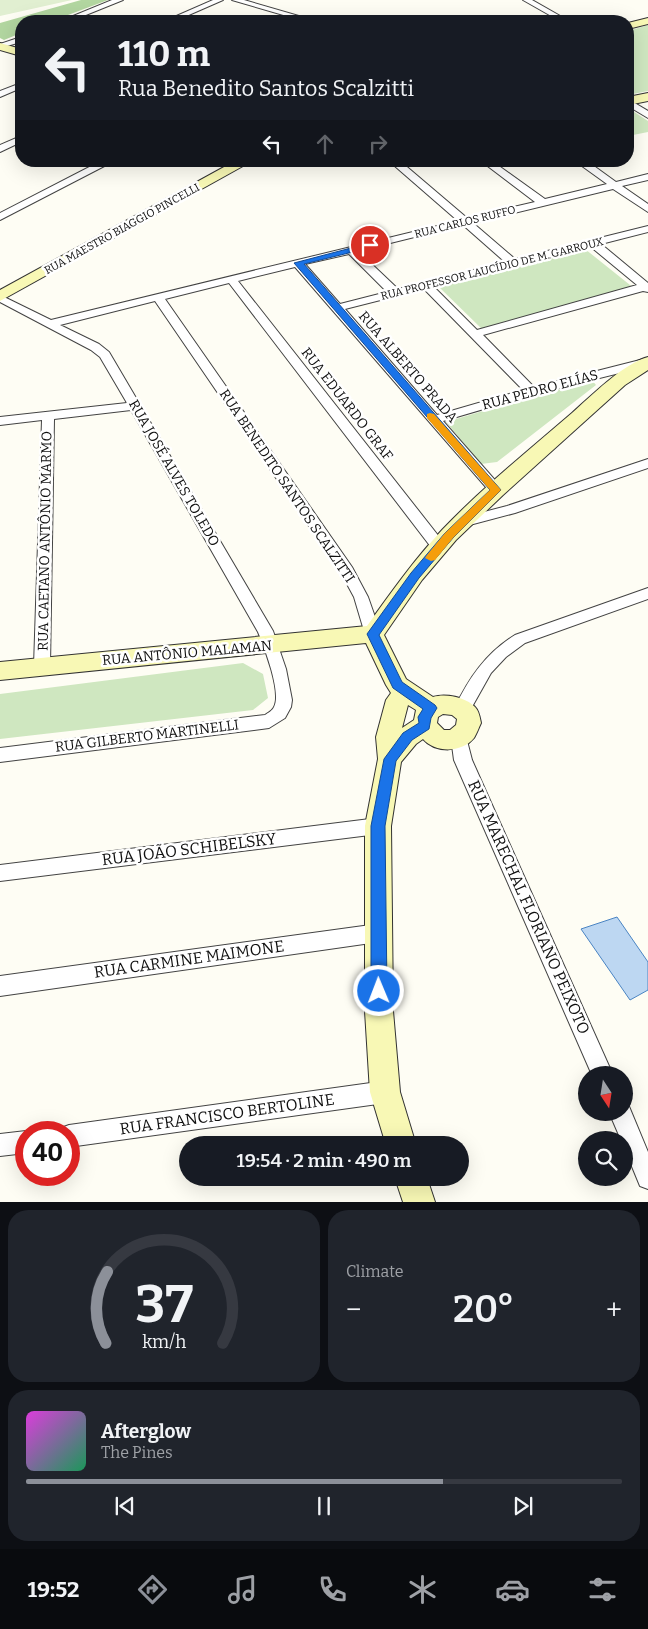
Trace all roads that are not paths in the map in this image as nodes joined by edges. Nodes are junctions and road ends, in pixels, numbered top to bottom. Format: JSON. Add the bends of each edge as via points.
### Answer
{"nodes":[{"id":1,"x":119,"y":0,"type":"edge"},
{"id":2,"x":219,"y":0,"type":"edge"},
{"id":3,"x":236,"y":0,"type":"edge"},
{"id":4,"x":527,"y":0,"type":"edge"},
{"id":5,"x":81,"y":15,"type":"edge"},
{"id":6,"x":183,"y":15,"type":"edge"},
{"id":7,"x":290,"y":15,"type":"edge"},
{"id":8,"x":554,"y":15,"type":"edge"},
{"id":9,"x":648,"y":21,"type":"edge"},
{"id":10,"x":634,"y":24,"type":"edge"},
{"id":11,"x":15,"y":41,"type":"edge"},
{"id":12,"x":1,"y":46,"type":"edge"},
{"id":13,"x":15,"y":51,"type":"edge"},
{"id":14,"x":15,"y":88,"type":"edge"},
{"id":15,"x":0,"y":94,"type":"edge"},
{"id":16,"x":648,"y":97,"type":"edge"},
{"id":17,"x":634,"y":100,"type":"edge"},
{"id":18,"x":634,"y":106,"type":"edge"},
{"id":19,"x":648,"y":115,"type":"edge"},
{"id":20,"x":15,"y":142,"type":"edge"},
{"id":21,"x":0,"y":148,"type":"edge"},
{"id":22,"x":97,"y":167,"type":"edge"},
{"id":23,"x":234,"y":167,"type":"edge"},
{"id":24,"x":401,"y":167,"type":"edge"},
{"id":25,"x":494,"y":167,"type":"edge"},
{"id":26,"x":589,"y":167,"type":"edge"},
{"id":27,"x":648,"y":177,"type":"edge"},
{"id":28,"x":616,"y":185,"type":"junction"},
{"id":29,"x":543,"y":203,"type":"junction"},
{"id":30,"x":648,"y":209,"type":"edge"},
{"id":31,"x":0,"y":217,"type":"edge"},
{"id":32,"x":466,"y":222,"type":"junction"},
{"id":33,"x":648,"y":229,"type":"edge"},
{"id":34,"x":594,"y":244,"type":"junction"},
{"id":35,"x":351,"y":250,"type":"junction"},
{"id":36,"x":298,"y":263,"type":"junction"},
{"id":37,"x":513,"y":263,"type":"junction"},
{"id":38,"x":231,"y":279,"type":"junction"},
{"id":39,"x":427,"y":286,"type":"junction"},
{"id":40,"x":646,"y":288,"type":"edge"},
{"id":41,"x":396,"y":294,"type":"junction"},
{"id":42,"x":0,"y":297,"type":"edge"},
{"id":43,"x":158,"y":297,"type":"junction"},
{"id":44,"x":337,"y":308,"type":"junction"},
{"id":45,"x":50,"y":324,"type":"junction"},
{"id":46,"x":475,"y":334,"type":"junction"},
{"id":47,"x":648,"y":362,"type":"edge"},
{"id":48,"x":531,"y":390,"type":"junction"},
{"id":49,"x":136,"y":406,"type":"junction"},
{"id":50,"x":48,"y":416,"type":"junction"},
{"id":51,"x":433,"y":420,"type":"junction"},
{"id":52,"x":0,"y":421,"type":"edge"},
{"id":53,"x":648,"y":464,"type":"edge"},
{"id":54,"x":496,"y":490,"type":"junction"},
{"id":55,"x":462,"y":522,"type":"junction"},
{"id":56,"x":439,"y":548,"type":"junction"},
{"id":57,"x":648,"y":593,"type":"edge"},
{"id":58,"x":373,"y":634,"type":"junction"},
{"id":59,"x":272,"y":646,"type":"junction"},
{"id":60,"x":42,"y":666,"type":"junction"},
{"id":61,"x":0,"y":671,"type":"edge"},
{"id":62,"x":397,"y":692,"type":"junction"},
{"id":63,"x":284,"y":702,"type":"joint"},
{"id":64,"x":462,"y":709,"type":"junction"},
{"id":65,"x":427,"y":718,"type":"junction"},
{"id":66,"x":459,"y":738,"type":"junction"},
{"id":67,"x":0,"y":755,"type":"edge"},
{"id":68,"x":390,"y":759,"type":"junction"},
{"id":69,"x":378,"y":826,"type":"junction"},
{"id":70,"x":0,"y":872,"type":"edge"},
{"id":71,"x":378,"y":933,"type":"junction"},
{"id":72,"x":0,"y":986,"type":"edge"},
{"id":73,"x":599,"y":1066,"type":"edge"},
{"id":74,"x":385,"y":1092,"type":"junction"},
{"id":75,"x":624,"y":1121,"type":"edge"},
{"id":76,"x":80,"y":1134,"type":"edge"},
{"id":77,"x":398,"y":1136,"type":"edge"},
{"id":78,"x":15,"y":1143,"type":"edge"},
{"id":79,"x":0,"y":1145,"type":"edge"},
{"id":80,"x":646,"y":1168,"type":"edge"},
{"id":81,"x":414,"y":1186,"type":"edge"},
{"id":82,"x":419,"y":1202,"type":"edge"}],
"edges":[{"from":1,"to":5,"type":"street"},
{"from":2,"to":6,"type":"street"},
{"from":3,"to":7,"type":"street"},
{"from":4,"to":8,"type":"street"},
{"from":9,"to":10,"type":"street"},
{"from":11,"to":12,"type":"street"},
{"from":12,"to":13,"type":"street"},
{"from":14,"to":15,"type":"street"},
{"from":16,"to":17,"type":"street"},
{"from":18,"to":19,"type":"street"},
{"from":20,"to":21,"type":"street"},
{"from":22,"to":31,"type":"street"},
{"from":23,"to":42,"type":"street","name":"RUA MAESTRO BIAGGIO PINCELLI"},
{"from":24,"to":32,"type":"street"},
{"from":25,"to":29,"type":"street"},
{"from":26,"to":28,"type":"street"},
{"from":27,"to":28,"type":"street","name":"RUA CARLOS RUFFO"},
{"from":28,"to":29,"type":"street","name":"RUA CARLOS RUFFO"},
{"from":28,"to":30,"type":"street"},
{"from":29,"to":32,"type":"street","name":"RUA CARLOS RUFFO"},
{"from":32,"to":35,"type":"street","name":"RUA CARLOS RUFFO"},
{"from":32,"to":37,"type":"street"},
{"from":33,"to":34,"type":"street","name":"RUA PROFESSOR LAUCÍDIO DE M. GARROUX"},
{"from":34,"to":37,"type":"street","name":"RUA PROFESSOR LAUCÍDIO DE M. GARROUX"},
{"from":34,"to":40,"type":"street"},
{"from":35,"to":36,"type":"street","name":"RUA CARLOS RUFFO"},
{"from":35,"to":41,"type":"street"},
{"from":36,"to":38,"type":"street","name":"RUA CARLOS RUFFO"},
{"from":36,"to":44,"type":"street","name":"RUA ALBERTO PRADA"},
{"from":37,"to":39,"type":"street","name":"RUA PROFESSOR LAUCÍDIO DE M. GARROUX"},
{"from":38,"to":43,"type":"street","name":"RUA CARLOS RUFFO"},
{"from":38,"to":56,"type":"street","name":"RUA EDUARDO GRAF"},
{"from":39,"to":41,"type":"street","name":"RUA PROFESSOR LAUCÍDIO DE M. GARROUX"},
{"from":39,"to":46,"type":"street"},
{"from":40,"to":46,"type":"street"},
{"from":41,"to":44,"type":"street","name":"RUA PROFESSOR LAUCÍDIO DE M. GARROUX"},
{"from":42,"to":45,"type":"street","name":"RUA JOSÉ ALVES TOLEDO"},
{"from":43,"to":45,"type":"street","name":"RUA CARLOS RUFFO"},
{"from":43,"to":58,"type":"street","name":"RUA BENEDITO SANTOS SCALZITTI","via":[[347,571],[361,597]]},
{"from":44,"to":51,"type":"street","name":"RUA ALBERTO PRADA"},
{"from":45,"to":49,"type":"street","name":"RUA JOSÉ ALVES TOLEDO","via":[[106,355]]},
{"from":46,"to":48,"type":"street"},
{"from":47,"to":48,"type":"street","name":"RUA PEDRO ELÍAS"},
{"from":47,"to":54,"type":"street","name":"RUA PEDRO ELÍAS","via":[[619,382]]},
{"from":48,"to":51,"type":"street","name":"RUA PEDRO ELÍAS"},
{"from":49,"to":50,"type":"street"},
{"from":49,"to":59,"type":"street","name":"RUA JOSÉ ALVES TOLEDO"},
{"from":50,"to":52,"type":"street"},
{"from":50,"to":60,"type":"street","name":"RUA CAETANO ANTÔNIO MARMO"},
{"from":51,"to":54,"type":"street","name":"RUA ALBERTO PRADA"},
{"from":53,"to":55,"type":"street","via":[[510,510]]},
{"from":54,"to":55,"type":"street","name":"RUA PEDRO ELÍAS"},
{"from":55,"to":56,"type":"street","name":"RUA PEDRO ELÍAS"},
{"from":56,"to":58,"type":"street","name":"RUA PEDRO ELÍAS","via":[[415,575]]},
{"from":57,"to":64,"type":"street","via":[[503,649],[473,686]]},
{"from":58,"to":59,"type":"street","name":"RUA ANTÔNIO MALAMAN"},
{"from":58,"to":62,"type":"street","name":"RUA BENEDITO SANTOS SCALZITTI"},
{"from":59,"to":60,"type":"street","name":"RUA ANTÔNIO MALAMAN"},
{"from":59,"to":63,"type":"street","name":"RUA JOSÉ ALVES TOLEDO"},
{"from":60,"to":61,"type":"street","name":"RUA ANTÔNIO MALAMAN"},
{"from":62,"to":65,"type":"street","name":"RUA BENEDITO SANTOS SCALZITTI","via":[[404,708]]},
{"from":62,"to":68,"type":"street","via":[[388,737]]},
{"from":63,"to":67,"type":"street","name":"RUA GILBERTO MARTINELLI","via":[[277,716],[269,721]]},
{"from":64,"to":65,"type":"street","via":[[440,704]]},
{"from":64,"to":66,"type":"street","via":[[470,725],[467,733]]},
{"from":65,"to":66,"type":"street","via":[[435,736]]},
{"from":65,"to":68,"type":"street"},
{"from":66,"to":73,"type":"street","name":"RUA MARECHAL FLORIANO PEIXOTO","via":[[463,760]]},
{"from":68,"to":69,"type":"street"},
{"from":69,"to":70,"type":"street","name":"RUA JOÃO SCHIBELSKY"},
{"from":69,"to":71,"type":"street"},
{"from":71,"to":72,"type":"street","name":"RUA CARMINE MAIMONE"},
{"from":71,"to":74,"type":"street"},
{"from":74,"to":76,"type":"street","name":"RUA FRANCISCO BERTOLINE"},
{"from":74,"to":77,"type":"street"},
{"from":75,"to":80,"type":"street"},
{"from":78,"to":79,"type":"street"},
{"from":81,"to":82,"type":"street"}]}
